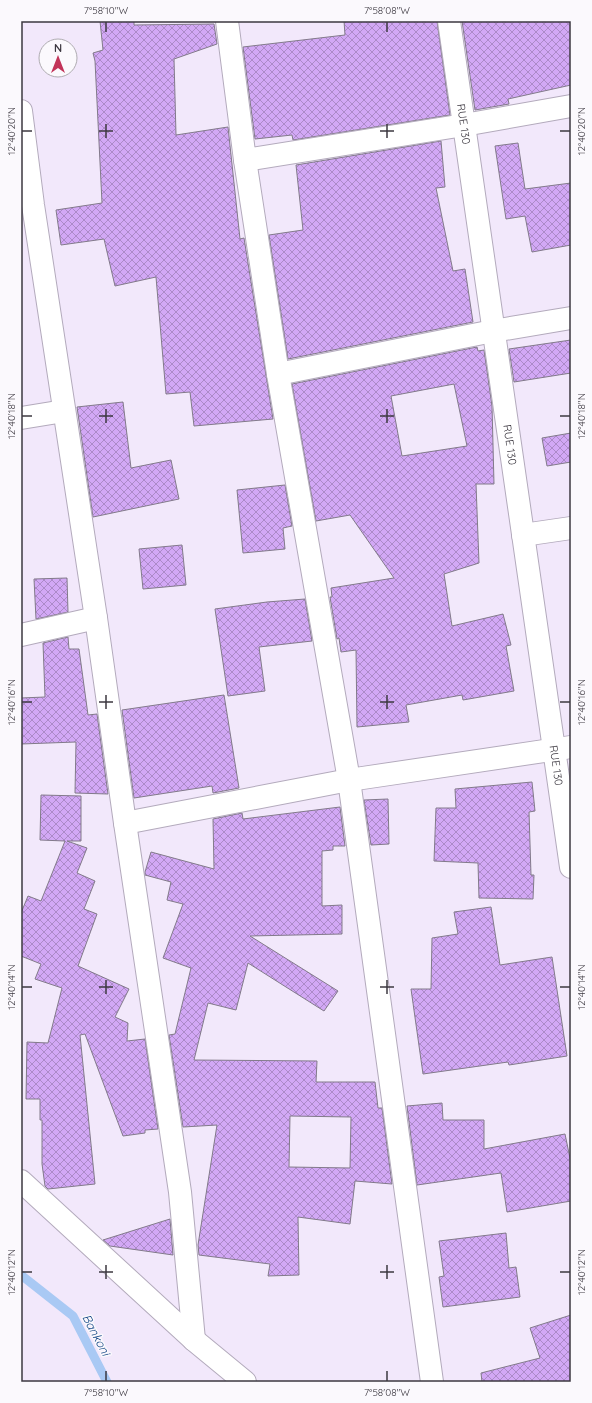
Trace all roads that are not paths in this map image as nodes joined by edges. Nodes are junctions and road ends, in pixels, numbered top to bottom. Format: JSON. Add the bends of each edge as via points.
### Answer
{"nodes":[{"id":1,"x":227,"y":21,"type":"edge"},
{"id":2,"x":448,"y":21,"type":"edge"},
{"id":3,"x":571,"y":106,"type":"edge"},
{"id":4,"x":21,"y":111,"type":"edge"},
{"id":5,"x":464,"y":125,"type":"junction"},
{"id":6,"x":245,"y":160,"type":"junction"},
{"id":7,"x":27,"y":206,"type":"edge"},
{"id":8,"x":571,"y":318,"type":"edge"},
{"id":9,"x":493,"y":331,"type":"junction"},
{"id":10,"x":278,"y":374,"type":"junction"},
{"id":11,"x":64,"y":411,"type":"junction"},
{"id":12,"x":21,"y":418,"type":"edge"},
{"id":13,"x":571,"y":528,"type":"edge"},
{"id":14,"x":523,"y":535,"type":"junction"},
{"id":15,"x":96,"y":618,"type":"junction"},
{"id":16,"x":21,"y":635,"type":"edge"},
{"id":17,"x":562,"y":748,"type":"edge"},
{"id":18,"x":349,"y":780,"type":"junction"},
{"id":19,"x":125,"y":823,"type":"junction"},
{"id":20,"x":571,"y":867,"type":"edge"},
{"id":21,"x":21,"y":1181,"type":"edge"},
{"id":22,"x":194,"y":1340,"type":"junction"},
{"id":23,"x":245,"y":1382,"type":"edge"},
{"id":24,"x":432,"y":1382,"type":"edge"}],
"edges":[{"from":1,"to":6,"type":"street"},
{"from":2,"to":5,"type":"street","name":"RUE 130"},
{"from":3,"to":5,"type":"street"},
{"from":4,"to":7,"type":"street"},
{"from":5,"to":6,"type":"street"},
{"from":5,"to":9,"type":"street","name":"RUE 130"},
{"from":6,"to":10,"type":"street"},
{"from":7,"to":11,"type":"street"},
{"from":8,"to":9,"type":"street"},
{"from":9,"to":10,"type":"street"},
{"from":9,"to":14,"type":"street","name":"RUE 130"},
{"from":10,"to":18,"type":"street"},
{"from":11,"to":12,"type":"street"},
{"from":11,"to":15,"type":"street"},
{"from":13,"to":14,"type":"street"},
{"from":14,"to":17,"type":"street","name":"RUE 130"},
{"from":15,"to":16,"type":"street"},
{"from":15,"to":19,"type":"street"},
{"from":17,"to":18,"type":"street"},
{"from":17,"to":20,"type":"street","name":"RUE 130"},
{"from":18,"to":19,"type":"street"},
{"from":18,"to":24,"type":"street"},
{"from":19,"to":22,"type":"street","via":[[180,1192]]},
{"from":21,"to":22,"type":"street"},
{"from":22,"to":23,"type":"street"}]}
